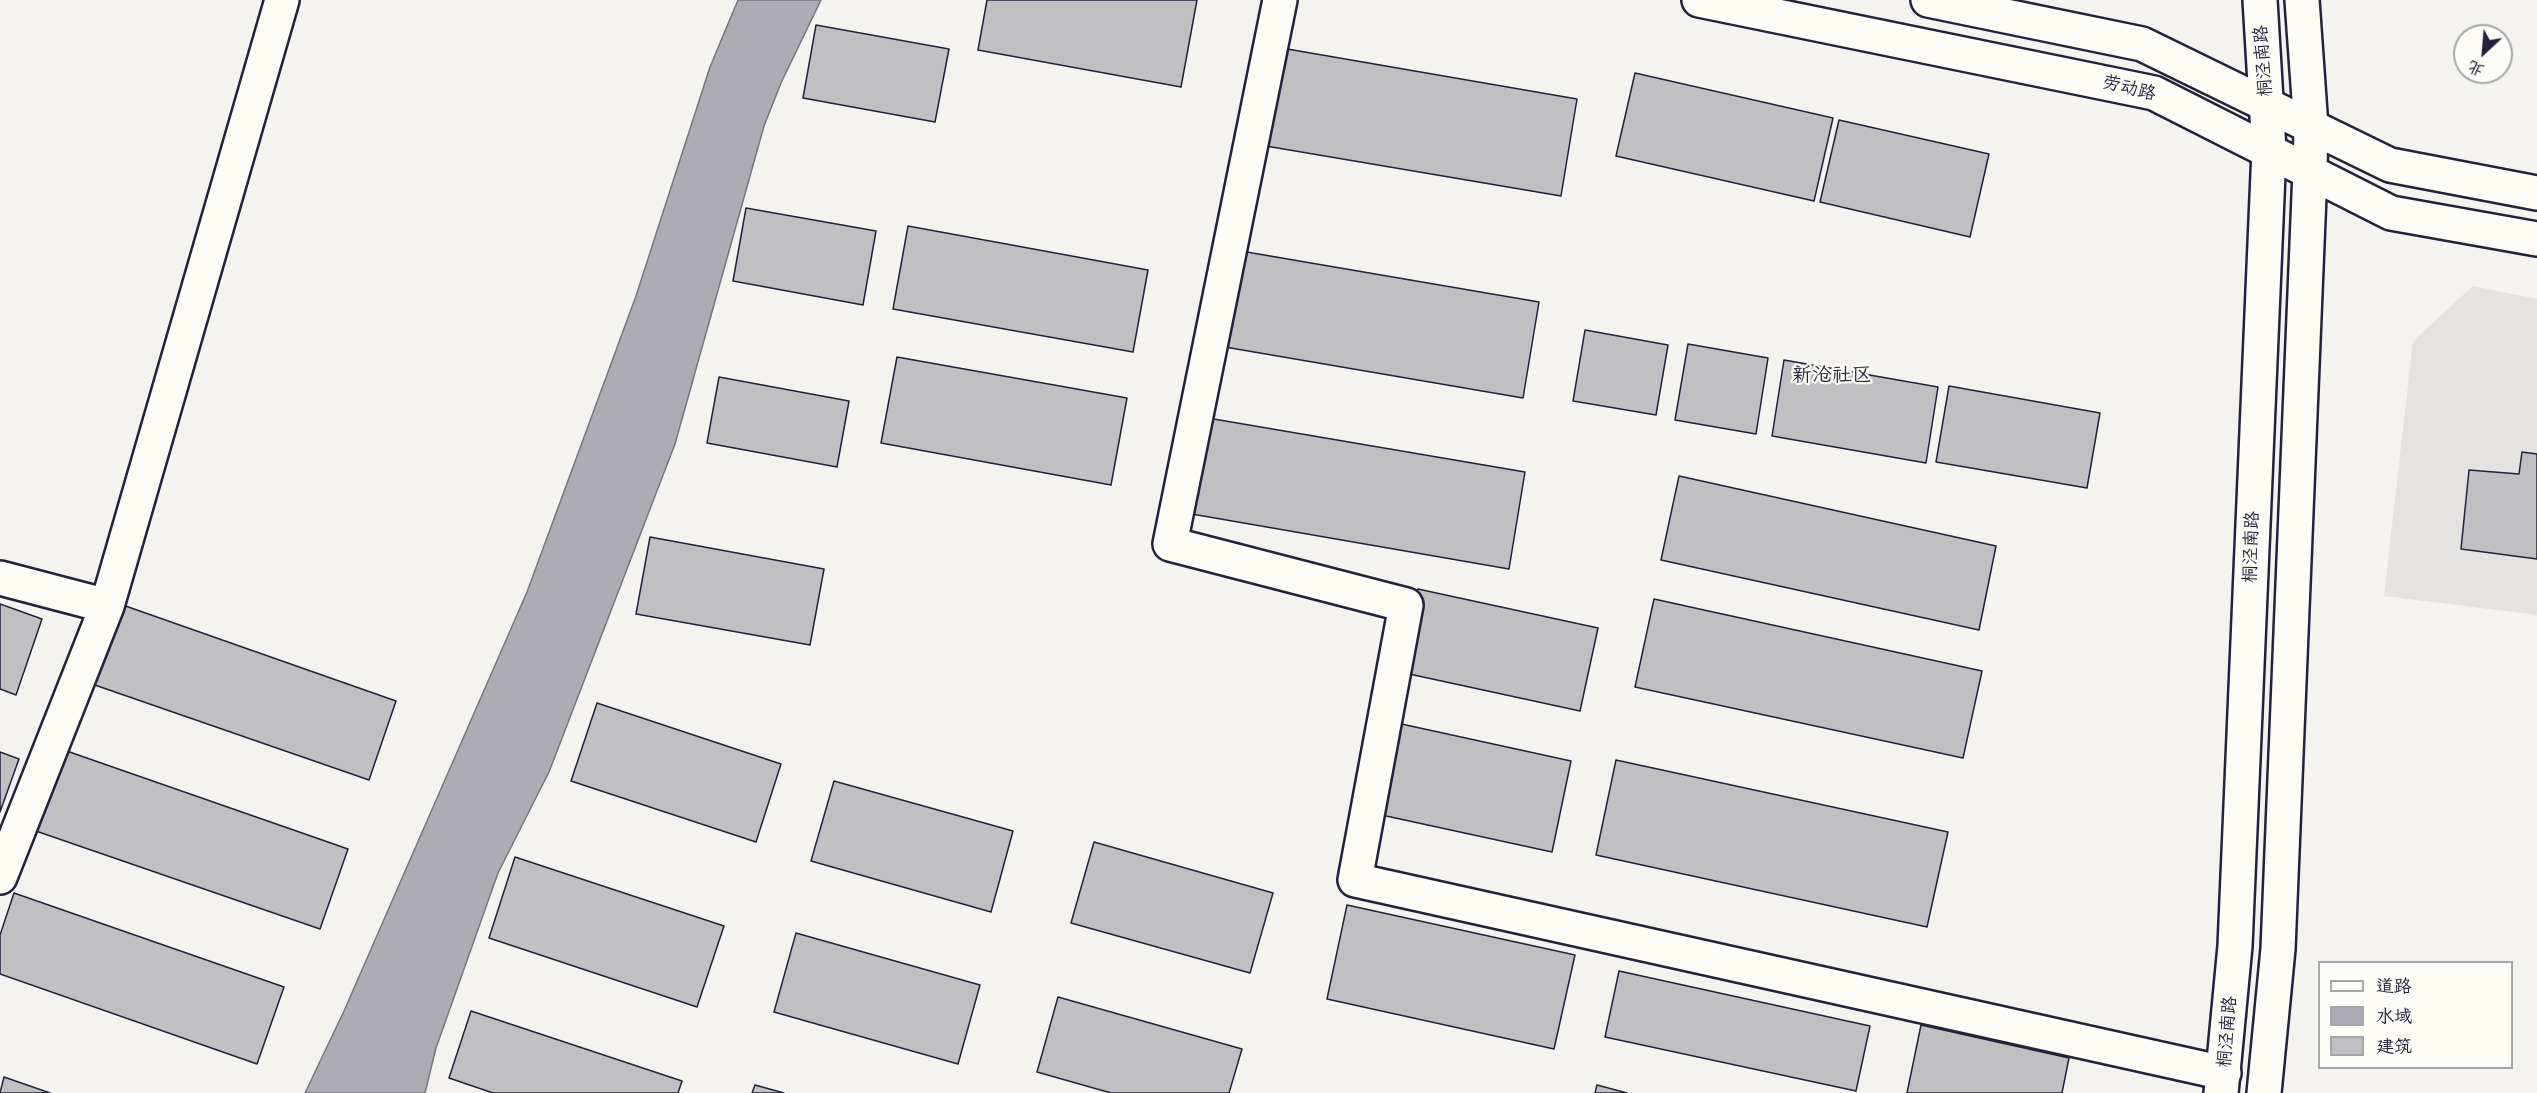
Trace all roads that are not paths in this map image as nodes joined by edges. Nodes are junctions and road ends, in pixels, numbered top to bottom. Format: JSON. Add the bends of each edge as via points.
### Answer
{"nodes":[{"id":1,"x":282,"y":0,"type":"edge"},
{"id":2,"x":1280,"y":0,"type":"edge"},
{"id":3,"x":1699,"y":0,"type":"edge"},
{"id":4,"x":1928,"y":0,"type":"edge"},
{"id":5,"x":2260,"y":0,"type":"edge"},
{"id":6,"x":2302,"y":0,"type":"edge"},
{"id":7,"x":2267,"y":105,"type":"junction"},
{"id":8,"x":2311,"y":127,"type":"junction"},
{"id":9,"x":2269,"y":150,"type":"junction"},
{"id":10,"x":2310,"y":171,"type":"junction"},
{"id":11,"x":2537,"y":193,"type":"edge"},
{"id":12,"x":2537,"y":239,"type":"edge"},
{"id":13,"x":0,"y":578,"type":"edge"},
{"id":14,"x":107,"y":606,"type":"junction"},
{"id":15,"x":0,"y":877,"type":"edge"},
{"id":16,"x":2223,"y":1083,"type":"edge"},
{"id":17,"x":2264,"y":1093,"type":"edge"}],
"edges":[{"from":1,"to":14,"type":"main road"},
{"from":2,"to":16,"type":"main road","via":[[1170,544],[1406,605],[1355,879]]},
{"from":3,"to":9,"type":"main road","name":"劳动路","via":[[2154,93]]},
{"from":4,"to":7,"type":"main road","via":[[2142,44]]},
{"from":5,"to":7,"type":"main road","name":"桐泾南路"},
{"from":6,"to":8,"type":"main road"},
{"from":7,"to":8,"type":"main road"},
{"from":7,"to":9,"type":"main road","name":"桐泾南路"},
{"from":8,"to":10,"type":"main road"},
{"from":8,"to":11,"type":"main road","via":[[2390,165]]},
{"from":9,"to":10,"type":"main road","name":"劳动路"},
{"from":9,"to":16,"type":"main road","name":"桐泾南路","via":[[2235,946]]},
{"from":10,"to":12,"type":"main road","name":"劳动路","via":[[2391,213]]},
{"from":10,"to":17,"type":"main road","via":[[2278,937]]},
{"from":13,"to":14,"type":"main road"},
{"from":14,"to":15,"type":"main road"}]}
